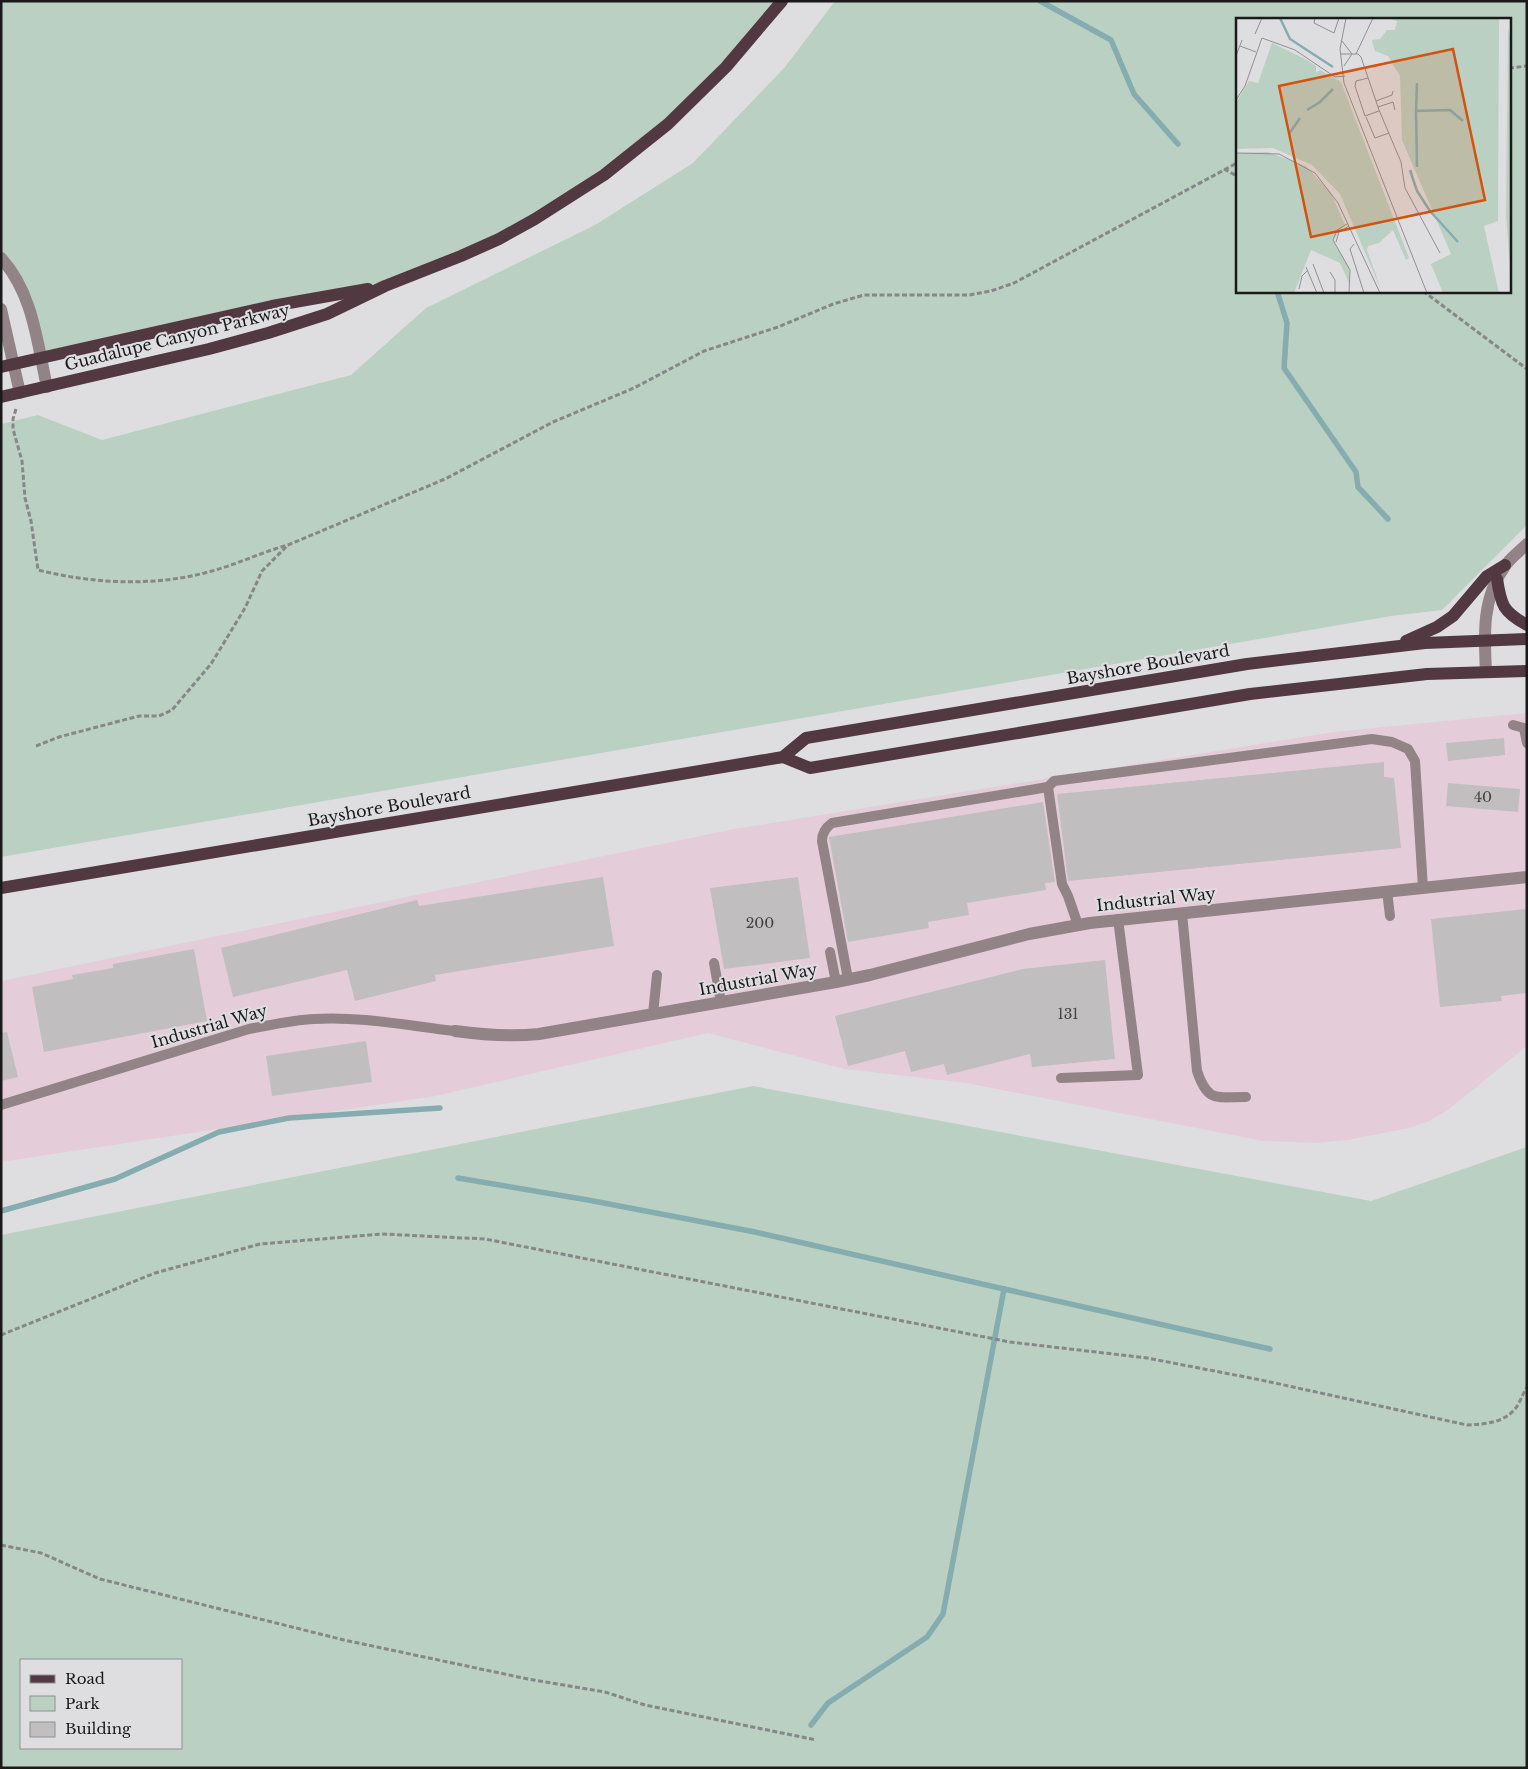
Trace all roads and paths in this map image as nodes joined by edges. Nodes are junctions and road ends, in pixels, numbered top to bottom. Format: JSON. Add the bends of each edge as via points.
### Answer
{"nodes":[{"id":1,"x":782,"y":1,"type":"edge"},
{"id":2,"x":1527,"y":66,"type":"edge"},
{"id":3,"x":1510,"y":68,"type":"edge"},
{"id":4,"x":1236,"y":163,"type":"edge"},
{"id":5,"x":1224,"y":169,"type":"junction"},
{"id":6,"x":1236,"y":175,"type":"edge"},
{"id":7,"x":1,"y":258,"type":"edge"},
{"id":8,"x":385,"y":286,"type":"junction"},
{"id":9,"x":1424,"y":292,"type":"edge"},
{"id":10,"x":1,"y":309,"type":"edge"},
{"id":11,"x":40,"y":358,"type":"junction"},
{"id":12,"x":7,"y":365,"type":"edge"},
{"id":13,"x":1527,"y":369,"type":"edge"},
{"id":14,"x":47,"y":387,"type":"junction"},
{"id":15,"x":20,"y":393,"type":"junction"},
{"id":16,"x":1,"y":397,"type":"edge"},
{"id":17,"x":1527,"y":544,"type":"edge"},
{"id":18,"x":288,"y":545,"type":"junction"},
{"id":19,"x":1505,"y":565,"type":"junction"},
{"id":20,"x":1497,"y":579,"type":"junction"},
{"id":21,"x":1527,"y":625,"type":"edge"},
{"id":22,"x":1527,"y":639,"type":"edge"},
{"id":23,"x":1485,"y":640,"type":"junction"},
{"id":24,"x":1395,"y":647,"type":"junction"},
{"id":25,"x":1486,"y":671,"type":"junction"},
{"id":26,"x":1527,"y":672,"type":"edge"},
{"id":27,"x":1513,"y":725,"type":"dead end"},
{"id":28,"x":1527,"y":744,"type":"edge"},
{"id":29,"x":36,"y":746,"type":"dead end"},
{"id":30,"x":783,"y":757,"type":"junction"},
{"id":31,"x":1048,"y":787,"type":"junction"},
{"id":32,"x":1527,"y":877,"type":"edge"},
{"id":33,"x":1,"y":888,"type":"edge"},
{"id":34,"x":1423,"y":888,"type":"junction"},
{"id":35,"x":1387,"y":891,"type":"junction"},
{"id":36,"x":1182,"y":913,"type":"junction"},
{"id":37,"x":1390,"y":916,"type":"dead end"},
{"id":38,"x":1118,"y":919,"type":"junction"},
{"id":39,"x":1078,"y":925,"type":"junction"},
{"id":40,"x":830,"y":952,"type":"dead end"},
{"id":41,"x":714,"y":963,"type":"dead end"},
{"id":42,"x":657,"y":975,"type":"dead end"},
{"id":43,"x":842,"y":980,"type":"junction"},
{"id":44,"x":721,"y":1002,"type":"junction"},
{"id":45,"x":654,"y":1014,"type":"junction"},
{"id":46,"x":455,"y":1031,"type":"joint"},
{"id":47,"x":1061,"y":1078,"type":"dead end"},
{"id":48,"x":1246,"y":1097,"type":"dead end"},
{"id":49,"x":1,"y":1105,"type":"edge"},
{"id":50,"x":1,"y":1335,"type":"edge"},
{"id":51,"x":1527,"y":1387,"type":"edge"},
{"id":52,"x":1,"y":1545,"type":"edge"},
{"id":53,"x":816,"y":1740,"type":"dead end"}],
"edges":[{"from":1,"to":8,"type":"main road","name":"Guadalupe Canyon Parkway","via":[[698,97],[604,175],[499,238],[454,260]]},
{"from":2,"to":3,"type":"path"},
{"from":4,"to":5,"type":"path"},
{"from":5,"to":6,"type":"path"},
{"from":5,"to":18,"type":"path","via":[[1014,283],[969,295],[864,295],[834,304],[778,327],[704,351],[634,388],[553,422],[445,479]]},
{"from":7,"to":11,"type":"street","via":[[23,290],[31,311]]},
{"from":8,"to":11,"type":"main road","name":"Guadalupe Canyon Parkway","via":[[272,306]]},
{"from":8,"to":14,"type":"main road","name":"Guadalupe Canyon Parkway","via":[[327,314],[268,333]]},
{"from":9,"to":13,"type":"path"},
{"from":10,"to":12,"type":"street"},
{"from":11,"to":12,"type":"main road","name":"Guadalupe Canyon Parkway"},
{"from":11,"to":14,"type":"street"},
{"from":12,"to":15,"type":"street"},
{"from":14,"to":15,"type":"main road","name":"Guadalupe Canyon Parkway"},
{"from":15,"to":16,"type":"main road","name":"Guadalupe Canyon Parkway"},
{"from":15,"to":18,"type":"path","via":[[13,428],[22,461],[38,570],[69,578],[122,582],[170,579],[212,571]]},
{"from":17,"to":19,"type":"street"},
{"from":18,"to":29,"type":"path","via":[[262,571],[245,608],[211,664],[172,710],[159,716],[140,716],[59,737]]},
{"from":19,"to":20,"type":"street"},
{"from":19,"to":24,"type":"main road","via":[[1487,576],[1453,616]]},
{"from":20,"to":21,"type":"main road","via":[[1500,598],[1508,614]]},
{"from":20,"to":23,"type":"street","via":[[1487,608]]},
{"from":22,"to":23,"type":"main road","name":"Bayshore Boulevard"},
{"from":23,"to":24,"type":"main road","name":"Bayshore Boulevard"},
{"from":23,"to":25,"type":"street"},
{"from":24,"to":30,"type":"main road","name":"Bayshore Boulevard","via":[[1247,664],[806,738]]},
{"from":25,"to":26,"type":"main road"},
{"from":25,"to":30,"type":"main road","via":[[1427,674],[1250,694],[810,768]]},
{"from":27,"to":28,"type":"lane","via":[[1524,728]]},
{"from":30,"to":33,"type":"main road","name":"Bayshore Boulevard"},
{"from":31,"to":34,"type":"lane","via":[[1054,781],[1372,739],[1392,742],[1408,749],[1415,760]]},
{"from":31,"to":39,"type":"lane","via":[[1062,884]]},
{"from":31,"to":43,"type":"lane","via":[[832,823],[827,827],[822,841]]},
{"from":32,"to":34,"type":"street","name":"Industrial Way"},
{"from":34,"to":35,"type":"street","name":"Industrial Way"},
{"from":35,"to":36,"type":"street","name":"Industrial Way"},
{"from":35,"to":37,"type":"lane"},
{"from":36,"to":38,"type":"street","name":"Industrial Way"},
{"from":36,"to":48,"type":"lane","via":[[1202,1087],[1216,1097]]},
{"from":38,"to":39,"type":"street","name":"Industrial Way"},
{"from":38,"to":47,"type":"lane","via":[[1138,1075]]},
{"from":39,"to":43,"type":"street","name":"Industrial Way"},
{"from":40,"to":43,"type":"lane"},
{"from":41,"to":44,"type":"lane"},
{"from":42,"to":45,"type":"lane"},
{"from":43,"to":44,"type":"street","name":"Industrial Way"},
{"from":44,"to":45,"type":"street","name":"Industrial Way"},
{"from":45,"to":46,"type":"street","name":"Industrial Way","via":[[510,1037]]},
{"from":46,"to":49,"type":"lane","name":"Industrial Way","via":[[349,1019],[281,1023],[250,1029]]},
{"from":50,"to":51,"type":"path","via":[[155,1273],[260,1244],[382,1234],[485,1239],[1010,1342],[1147,1358],[1467,1425],[1500,1420],[1516,1409]]},
{"from":52,"to":53,"type":"path","via":[[41,1553],[100,1580],[344,1640],[605,1692],[645,1705]]}]}
